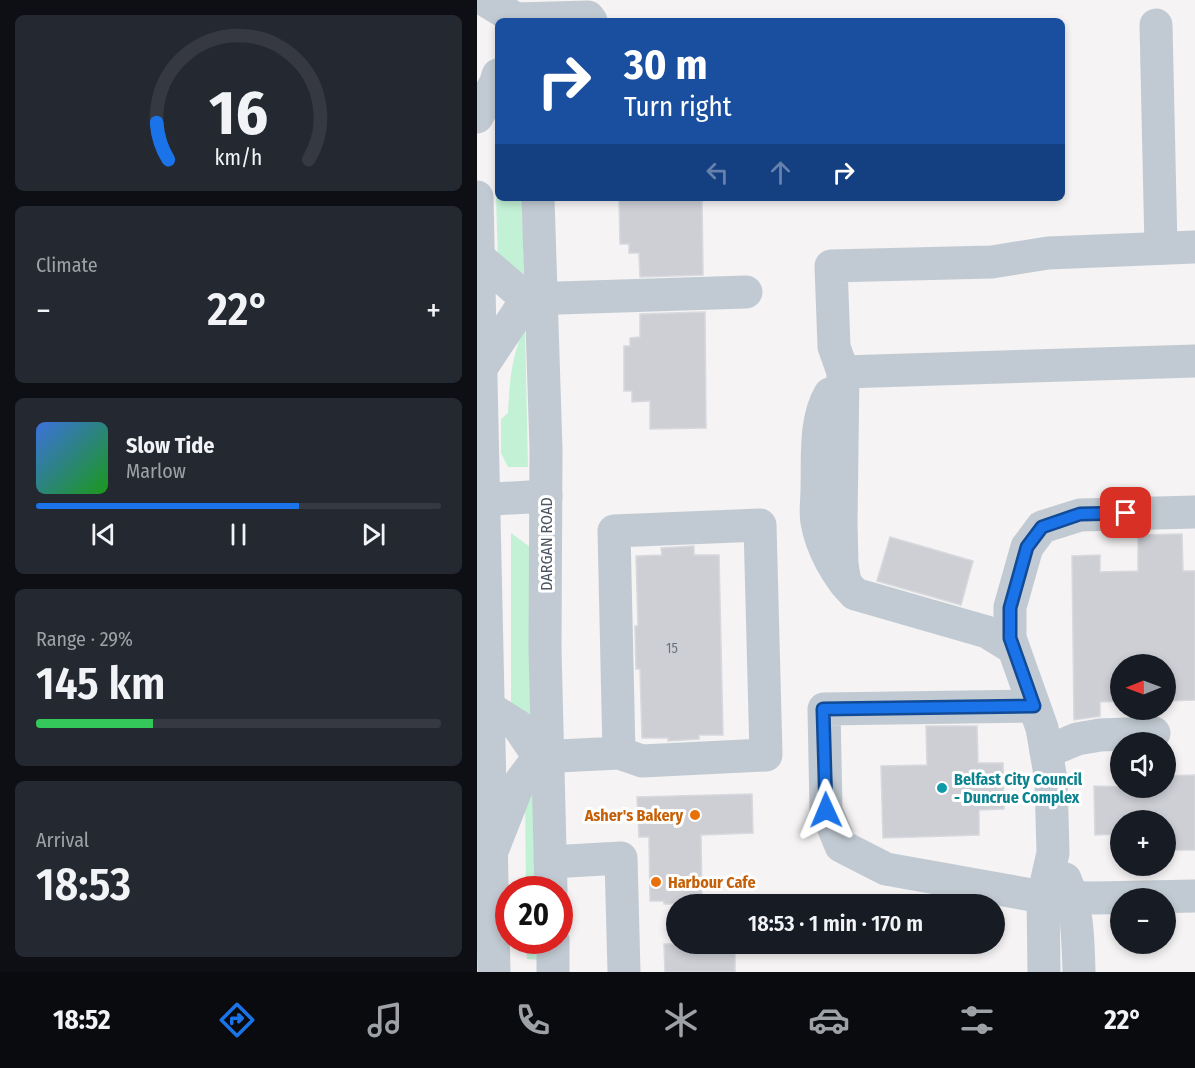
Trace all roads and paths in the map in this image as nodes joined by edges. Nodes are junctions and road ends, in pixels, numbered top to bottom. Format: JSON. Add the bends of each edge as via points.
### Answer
{"nodes":[{"id":1,"x":485,"y":0,"type":"edge"},
{"id":2,"x":527,"y":16,"type":"edge"},
{"id":3,"x":589,"y":18,"type":"edge"},
{"id":4,"x":1156,"y":25,"type":"dead end"},
{"id":5,"x":495,"y":84,"type":"edge"},
{"id":6,"x":477,"y":117,"type":"edge"},
{"id":7,"x":477,"y":197,"type":"edge"},
{"id":8,"x":538,"y":201,"type":"edge"},
{"id":9,"x":1195,"y":247,"type":"edge"},
{"id":10,"x":1161,"y":248,"type":"junction"},
{"id":11,"x":478,"y":257,"type":"edge"},
{"id":12,"x":746,"y":292,"type":"dead end"},
{"id":13,"x":533,"y":298,"type":"junction"},
{"id":14,"x":1195,"y":361,"type":"edge"},
{"id":15,"x":481,"y":368,"type":"junction"},
{"id":16,"x":843,"y":372,"type":"junction"},
{"id":17,"x":546,"y":496,"type":"junction"},
{"id":18,"x":481,"y":499,"type":"edge"},
{"id":19,"x":1195,"y":512,"type":"edge"},
{"id":20,"x":1013,"y":648,"type":"junction"},
{"id":21,"x":1034,"y":706,"type":"junction"},
{"id":22,"x":489,"y":708,"type":"junction"},
{"id":23,"x":1110,"y":735,"type":"edge"},
{"id":24,"x":1046,"y":752,"type":"junction"},
{"id":25,"x":619,"y":753,"type":"junction"},
{"id":26,"x":543,"y":757,"type":"junction"},
{"id":27,"x":492,"y":851,"type":"junction"},
{"id":28,"x":551,"y":876,"type":"edge"},
{"id":29,"x":1195,"y":896,"type":"edge"},
{"id":30,"x":1058,"y":897,"type":"junction"},
{"id":31,"x":553,"y":954,"type":"edge"},
{"id":32,"x":494,"y":972,"type":"edge"},
{"id":33,"x":553,"y":972,"type":"edge"},
{"id":34,"x":624,"y":972,"type":"edge"},
{"id":35,"x":1044,"y":972,"type":"edge"},
{"id":36,"x":1079,"y":972,"type":"edge"}],
"edges":[{"from":1,"to":2,"type":"street"},
{"from":2,"to":3,"type":"street"},
{"from":4,"to":10,"type":"street"},
{"from":5,"to":6,"type":"street"},
{"from":7,"to":11,"type":"street"},
{"from":8,"to":13,"type":"street","name":"DARGAN ROAD"},
{"from":9,"to":10,"type":"street"},
{"from":10,"to":16,"type":"street","via":[[1048,253],[993,262],[831,266],[834,347]]},
{"from":11,"to":13,"type":"street"},
{"from":11,"to":15,"type":"street"},
{"from":12,"to":13,"type":"street"},
{"from":13,"to":15,"type":"street"},
{"from":13,"to":17,"type":"street","name":"DARGAN ROAD"},
{"from":14,"to":16,"type":"street"},
{"from":15,"to":18,"type":"street"},
{"from":16,"to":20,"type":"street","via":[[824,404],[818,442],[817,521],[832,564],[855,594],[987,632]]},
{"from":17,"to":18,"type":"street"},
{"from":17,"to":26,"type":"street","name":"DARGAN ROAD"},
{"from":18,"to":22,"type":"street"},
{"from":19,"to":20,"type":"street","via":[[1080,514],[1042,527],[1027,547],[1010,608]]},
{"from":20,"to":21,"type":"street"},
{"from":21,"to":24,"type":"street"},
{"from":21,"to":30,"type":"street","via":[[823,709],[826,810],[841,846],[886,869]]},
{"from":22,"to":26,"type":"street","via":[[518,726]]},
{"from":22,"to":27,"type":"street"},
{"from":23,"to":24,"type":"street","via":[[1077,739]]},
{"from":24,"to":30,"type":"street"},
{"from":25,"to":25,"type":"street","via":[[642,761],[767,755],[761,525],[614,531]]},
{"from":25,"to":26,"type":"street"},
{"from":26,"to":27,"type":"street","via":[[518,785]]},
{"from":26,"to":28,"type":"street","name":"DARGAN ROAD"},
{"from":27,"to":32,"type":"street"},
{"from":28,"to":34,"type":"street","via":[[621,858]]},
{"from":29,"to":30,"type":"street"},
{"from":30,"to":35,"type":"street"},
{"from":30,"to":36,"type":"street","via":[[1077,924]]},
{"from":31,"to":33,"type":"street"}]}
